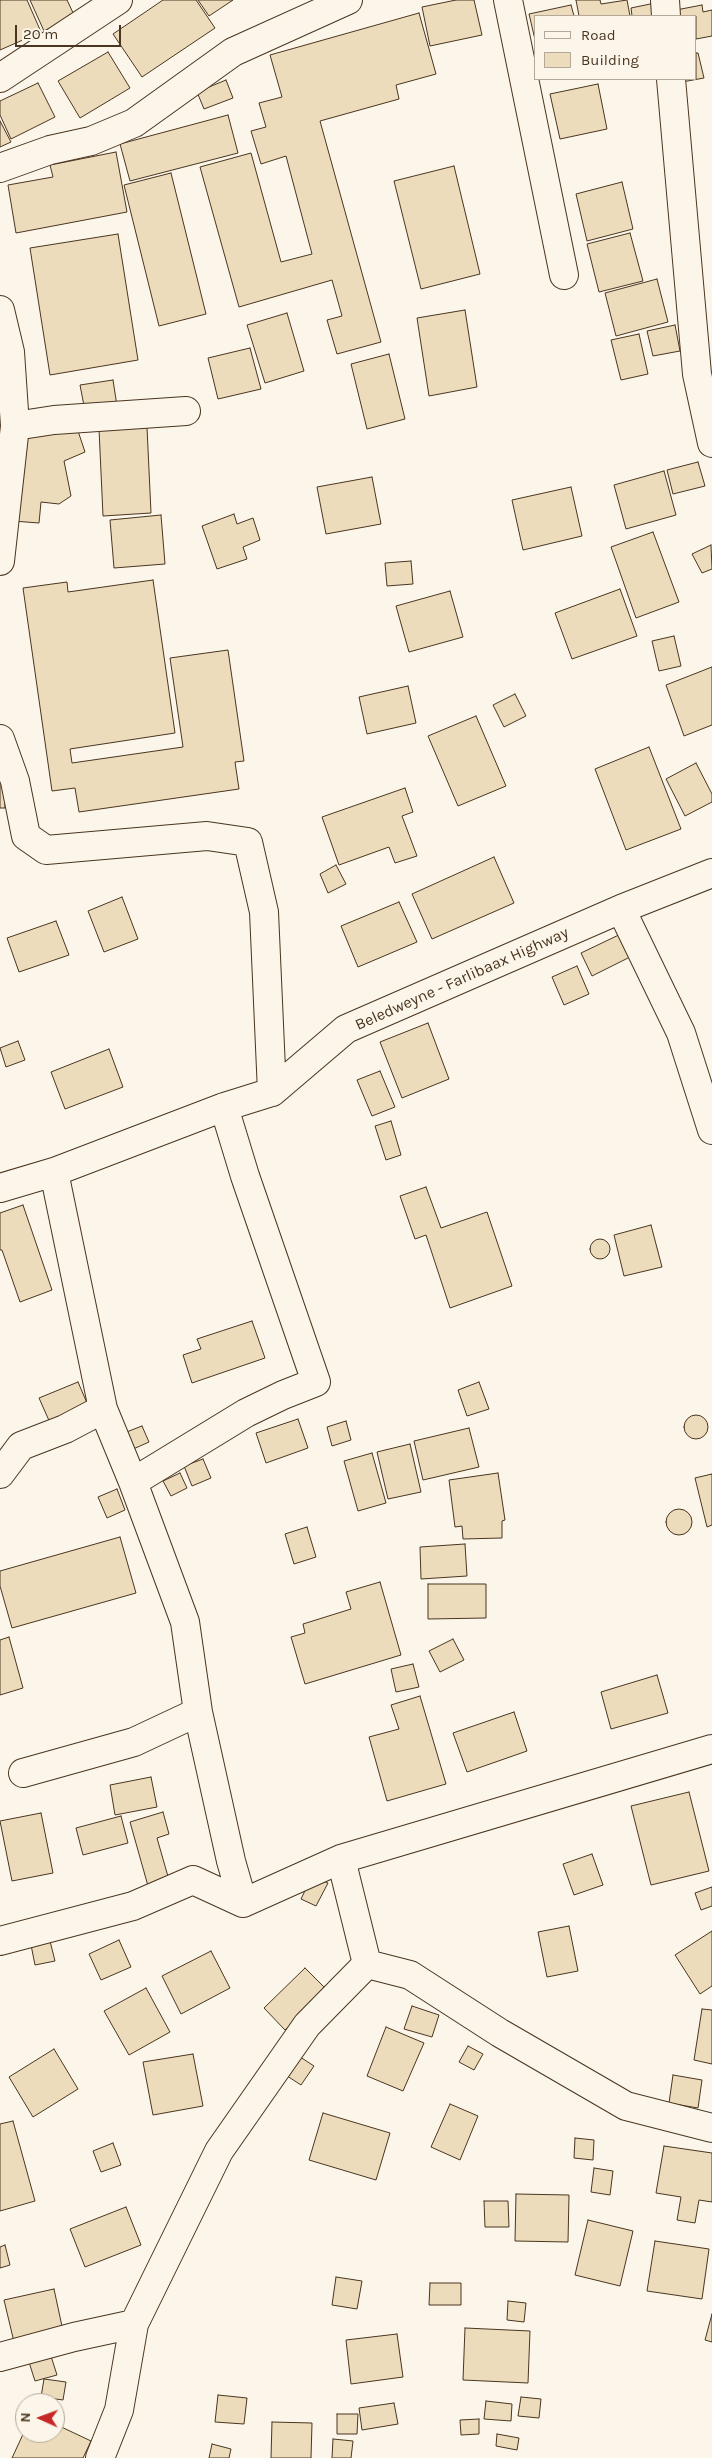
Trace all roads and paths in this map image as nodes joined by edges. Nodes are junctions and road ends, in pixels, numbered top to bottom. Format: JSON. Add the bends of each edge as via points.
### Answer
{"nodes":[{"id":1,"x":118,"y":0,"type":"edge"},
{"id":2,"x":348,"y":0,"type":"edge"},
{"id":3,"x":508,"y":0,"type":"edge"},
{"id":4,"x":665,"y":0,"type":"edge"},
{"id":5,"x":89,"y":8,"type":"edge"},
{"id":6,"x":666,"y":15,"type":"edge"},
{"id":7,"x":0,"y":78,"type":"edge"},
{"id":8,"x":672,"y":80,"type":"edge"},
{"id":9,"x":0,"y":168,"type":"edge"},
{"id":10,"x":564,"y":275,"type":"dead end"},
{"id":11,"x":0,"y":310,"type":"edge"},
{"id":12,"x":186,"y":411,"type":"dead end"},
{"id":13,"x":15,"y":426,"type":"junction"},
{"id":14,"x":712,"y":443,"type":"edge"},
{"id":15,"x":0,"y":561,"type":"edge"},
{"id":16,"x":0,"y":739,"type":"edge"},
{"id":17,"x":712,"y":873,"type":"edge"},
{"id":18,"x":621,"y":909,"type":"junction"},
{"id":19,"x":272,"y":1092,"type":"junction"},
{"id":20,"x":224,"y":1107,"type":"junction"},
{"id":21,"x":712,"y":1130,"type":"edge"},
{"id":22,"x":54,"y":1172,"type":"junction"},
{"id":23,"x":0,"y":1188,"type":"edge"},
{"id":24,"x":103,"y":1409,"type":"junction"},
{"id":25,"x":0,"y":1474,"type":"edge"},
{"id":26,"x":133,"y":1482,"type":"junction"},
{"id":27,"x":198,"y":1712,"type":"junction"},
{"id":28,"x":712,"y":1749,"type":"edge"},
{"id":29,"x":23,"y":1774,"type":"dead end"},
{"id":30,"x":341,"y":1858,"type":"junction"},
{"id":31,"x":243,"y":1903,"type":"junction"},
{"id":32,"x":0,"y":1941,"type":"edge"},
{"id":33,"x":367,"y":1964,"type":"junction"},
{"id":34,"x":712,"y":2128,"type":"edge"},
{"id":35,"x":134,"y":2324,"type":"junction"},
{"id":36,"x":0,"y":2358,"type":"edge"},
{"id":37,"x":100,"y":2458,"type":"edge"}],
"edges":[{"from":1,"to":5,"type":"street"},
{"from":2,"to":9,"type":"street","via":[[232,52],[134,123],[91,141],[50,150]]},
{"from":3,"to":10,"type":"street"},
{"from":4,"to":6,"type":"street"},
{"from":5,"to":7,"type":"street"},
{"from":8,"to":14,"type":"street","via":[[697,374]]},
{"from":11,"to":13,"type":"street","via":[[10,352]]},
{"from":12,"to":13,"type":"street","via":[[54,420]]},
{"from":13,"to":15,"type":"street"},
{"from":16,"to":19,"type":"street","via":[[15,781],[26,836],[46,850],[208,836],[248,842],[264,912]]},
{"from":17,"to":18,"type":"street","name":"Beledweyne - Farlibaax Highway"},
{"from":18,"to":19,"type":"street","name":"Beledweyne - Farlibaax Highway","via":[[346,1029]]},
{"from":18,"to":21,"type":"street","via":[[682,1033]]},
{"from":19,"to":20,"type":"street","name":"Beledweyne - Farlibaax Highway"},
{"from":20,"to":22,"type":"street","name":"Beledweyne - Farlibaax Highway"},
{"from":20,"to":26,"type":"street","via":[[316,1382],[246,1413]]},
{"from":22,"to":23,"type":"street","name":"Beledweyne - Farlibaax Highway"},
{"from":22,"to":24,"type":"street"},
{"from":24,"to":25,"type":"street","via":[[65,1429],[21,1446]]},
{"from":24,"to":26,"type":"street"},
{"from":26,"to":27,"type":"street","via":[[185,1622]]},
{"from":27,"to":29,"type":"street","via":[[134,1742]]},
{"from":27,"to":31,"type":"street"},
{"from":28,"to":30,"type":"street"},
{"from":30,"to":31,"type":"street"},
{"from":30,"to":33,"type":"street"},
{"from":31,"to":32,"type":"street","via":[[193,1880],[133,1906]]},
{"from":33,"to":34,"type":"street","via":[[410,1975],[500,2033],[626,2106]]},
{"from":33,"to":35,"type":"street","via":[[308,2025],[220,2151]]},
{"from":35,"to":36,"type":"street"},
{"from":35,"to":37,"type":"street","via":[[118,2410]]}]}
